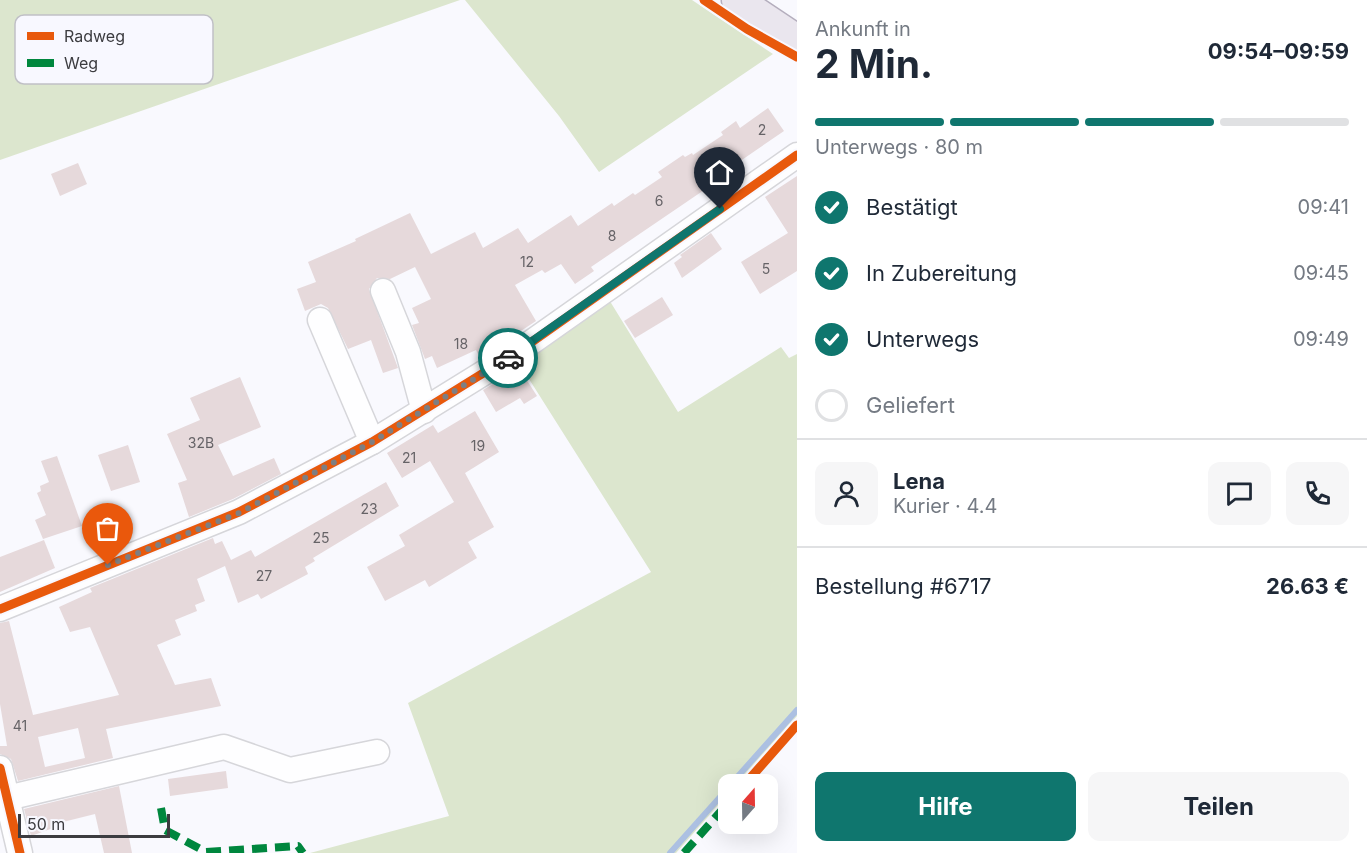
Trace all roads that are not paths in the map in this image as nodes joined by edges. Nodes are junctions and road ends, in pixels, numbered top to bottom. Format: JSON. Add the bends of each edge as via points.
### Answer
{"nodes":[{"id":1,"x":737,"y":0,"type":"edge"},
{"id":2,"x":797,"y":40,"type":"edge"},
{"id":3,"x":797,"y":155,"type":"edge"},
{"id":4,"x":383,"y":291,"type":"dead end"},
{"id":5,"x":320,"y":320,"type":"dead end"},
{"id":6,"x":424,"y":411,"type":"junction"},
{"id":7,"x":372,"y":442,"type":"junction"},
{"id":8,"x":0,"y":609,"type":"edge"},
{"id":9,"x":377,"y":752,"type":"dead end"},
{"id":10,"x":0,"y":768,"type":"edge"},
{"id":11,"x":7,"y":798,"type":"junction"},
{"id":12,"x":20,"y":853,"type":"edge"}],
"edges":[{"from":1,"to":2,"type":"main road"},
{"from":3,"to":6,"type":"street","via":[[519,351]]},
{"from":4,"to":6,"type":"street","via":[[408,352]]},
{"from":5,"to":7,"type":"street"},
{"from":6,"to":7,"type":"street"},
{"from":7,"to":8,"type":"street","via":[[239,513]]},
{"from":9,"to":11,"type":"street","via":[[290,770],[224,747]]},
{"from":10,"to":11,"type":"street"},
{"from":11,"to":12,"type":"street"}]}
